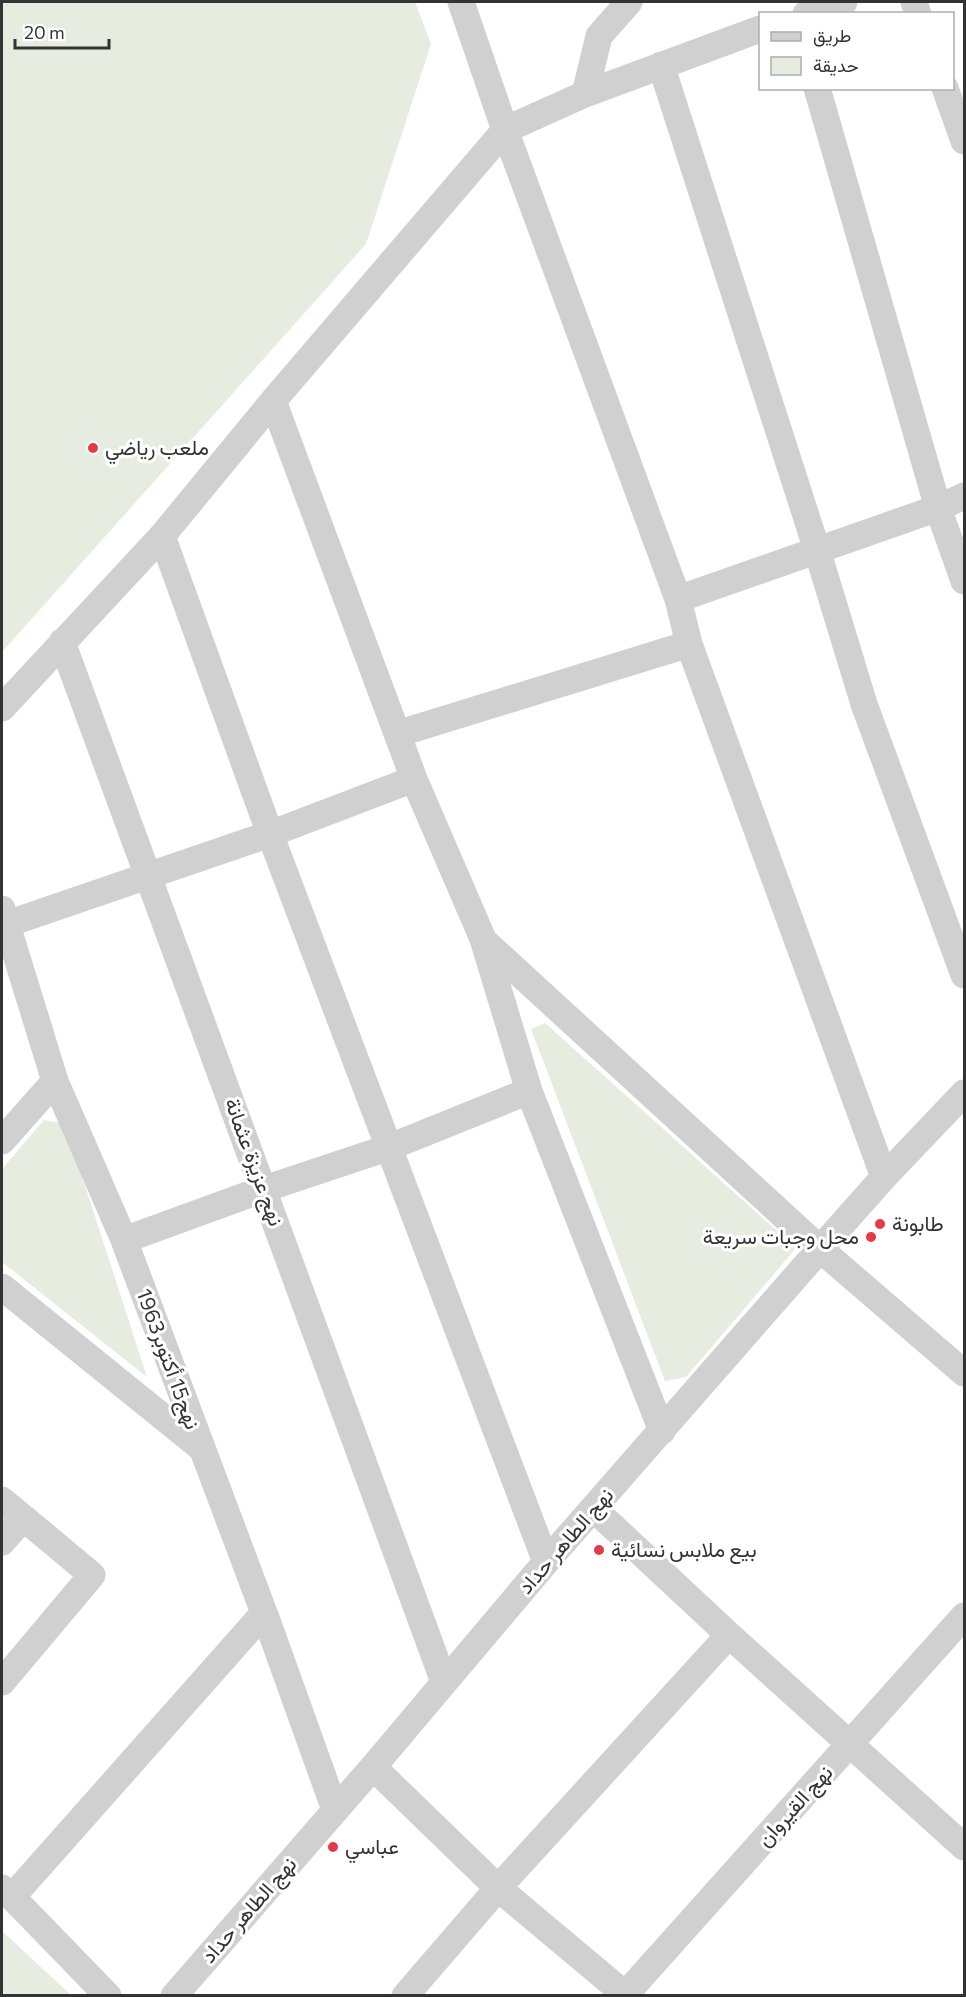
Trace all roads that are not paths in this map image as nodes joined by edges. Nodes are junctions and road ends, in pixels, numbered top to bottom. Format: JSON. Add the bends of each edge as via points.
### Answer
{"nodes":[{"id":1,"x":461,"y":2,"type":"edge"},
{"id":2,"x":629,"y":2,"type":"edge"},
{"id":3,"x":844,"y":2,"type":"edge"},
{"id":4,"x":812,"y":12,"type":"edge"},
{"id":5,"x":759,"y":29,"type":"edge"},
{"id":6,"x":661,"y":65,"type":"junction"},
{"id":7,"x":818,"y":90,"type":"edge"},
{"id":8,"x":946,"y":90,"type":"edge"},
{"id":9,"x":585,"y":94,"type":"junction"},
{"id":10,"x":505,"y":130,"type":"junction"},
{"id":11,"x":964,"y":141,"type":"edge"},
{"id":12,"x":273,"y":401,"type":"junction"},
{"id":13,"x":964,"y":496,"type":"edge"},
{"id":14,"x":938,"y":508,"type":"junction"},
{"id":15,"x":162,"y":536,"type":"junction"},
{"id":16,"x":817,"y":550,"type":"junction"},
{"id":17,"x":964,"y":581,"type":"edge"},
{"id":18,"x":678,"y":599,"type":"junction"},
{"id":19,"x":62,"y":642,"type":"junction"},
{"id":20,"x":689,"y":644,"type":"junction"},
{"id":21,"x":2,"y":708,"type":"edge"},
{"id":22,"x":397,"y":734,"type":"junction"},
{"id":23,"x":414,"y":780,"type":"junction"},
{"id":24,"x":270,"y":834,"type":"junction"},
{"id":25,"x":148,"y":876,"type":"junction"},
{"id":26,"x":4,"y":917,"type":"edge"},
{"id":27,"x":483,"y":939,"type":"junction"},
{"id":28,"x":964,"y":975,"type":"edge"},
{"id":29,"x":55,"y":1081,"type":"junction"},
{"id":30,"x":529,"y":1091,"type":"junction"},
{"id":31,"x":964,"y":1093,"type":"edge"},
{"id":32,"x":2,"y":1141,"type":"edge"},
{"id":33,"x":390,"y":1147,"type":"junction"},
{"id":34,"x":884,"y":1177,"type":"junction"},
{"id":35,"x":264,"y":1189,"type":"junction"},
{"id":36,"x":124,"y":1240,"type":"junction"},
{"id":37,"x":820,"y":1249,"type":"junction"},
{"id":38,"x":2,"y":1287,"type":"edge"},
{"id":39,"x":964,"y":1373,"type":"edge"},
{"id":40,"x":662,"y":1431,"type":"junction"},
{"id":41,"x":201,"y":1448,"type":"junction"},
{"id":42,"x":2,"y":1500,"type":"edge"},
{"id":43,"x":594,"y":1509,"type":"junction"},
{"id":44,"x":23,"y":1518,"type":"junction"},
{"id":45,"x":2,"y":1542,"type":"edge"},
{"id":46,"x":546,"y":1562,"type":"junction"},
{"id":47,"x":264,"y":1613,"type":"junction"},
{"id":48,"x":964,"y":1616,"type":"edge"},
{"id":49,"x":729,"y":1635,"type":"junction"},
{"id":50,"x":2,"y":1682,"type":"edge"},
{"id":51,"x":444,"y":1682,"type":"junction"},
{"id":52,"x":849,"y":1745,"type":"junction"},
{"id":53,"x":373,"y":1767,"type":"junction"},
{"id":54,"x":335,"y":1810,"type":"junction"},
{"id":55,"x":964,"y":1847,"type":"edge"},
{"id":56,"x":498,"y":1888,"type":"junction"},
{"id":57,"x":7,"y":1892,"type":"edge"},
{"id":58,"x":108,"y":1995,"type":"edge"},
{"id":59,"x":174,"y":1995,"type":"edge"},
{"id":60,"x":405,"y":1995,"type":"edge"},
{"id":61,"x":626,"y":1995,"type":"edge"}],
"edges":[{"from":1,"to":10,"type":"street"},
{"from":2,"to":9,"type":"street","via":[[599,36]]},
{"from":3,"to":4,"type":"street"},
{"from":5,"to":6,"type":"street"},
{"from":6,"to":9,"type":"street"},
{"from":6,"to":16,"type":"street"},
{"from":7,"to":14,"type":"street"},
{"from":8,"to":11,"type":"street"},
{"from":9,"to":10,"type":"street"},
{"from":10,"to":12,"type":"street"},
{"from":10,"to":18,"type":"street"},
{"from":12,"to":15,"type":"street"},
{"from":12,"to":22,"type":"street"},
{"from":13,"to":14,"type":"street"},
{"from":14,"to":16,"type":"street"},
{"from":14,"to":17,"type":"street"},
{"from":15,"to":19,"type":"street"},
{"from":15,"to":24,"type":"street"},
{"from":16,"to":18,"type":"street"},
{"from":16,"to":28,"type":"street","via":[[864,704]]},
{"from":18,"to":20,"type":"street"},
{"from":19,"to":21,"type":"street"},
{"from":19,"to":25,"type":"street","name":"نهج عزيزة عثمانة"},
{"from":20,"to":22,"type":"street"},
{"from":20,"to":34,"type":"street"},
{"from":22,"to":23,"type":"street"},
{"from":23,"to":24,"type":"street"},
{"from":23,"to":27,"type":"street"},
{"from":24,"to":25,"type":"street"},
{"from":24,"to":33,"type":"street"},
{"from":25,"to":26,"type":"street"},
{"from":25,"to":35,"type":"street","name":"نهج عزيزة عثمانة"},
{"from":26,"to":29,"type":"street","name":"نهج15 أكتوبر1963"},
{"from":27,"to":30,"type":"street"},
{"from":27,"to":37,"type":"street"},
{"from":29,"to":32,"type":"street"},
{"from":29,"to":36,"type":"street","name":"نهج15 أكتوبر1963"},
{"from":30,"to":33,"type":"street"},
{"from":30,"to":40,"type":"street"},
{"from":31,"to":34,"type":"street","name":"نهج الطاهر حداد"},
{"from":33,"to":35,"type":"street"},
{"from":33,"to":46,"type":"street"},
{"from":34,"to":37,"type":"street","name":"نهج الطاهر حداد"},
{"from":35,"to":36,"type":"street"},
{"from":35,"to":51,"type":"street","name":"نهج عزيزة عثمانة"},
{"from":36,"to":41,"type":"street","name":"نهج15 أكتوبر1963"},
{"from":37,"to":39,"type":"street"},
{"from":37,"to":40,"type":"street","name":"نهج الطاهر حداد"},
{"from":38,"to":41,"type":"street"},
{"from":40,"to":43,"type":"street","name":"نهج الطاهر حداد"},
{"from":41,"to":47,"type":"street","name":"نهج15 أكتوبر1963"},
{"from":42,"to":44,"type":"street"},
{"from":43,"to":46,"type":"street","name":"نهج الطاهر حداد"},
{"from":43,"to":49,"type":"street"},
{"from":44,"to":45,"type":"street"},
{"from":44,"to":50,"type":"street","via":[[92,1575]]},
{"from":46,"to":51,"type":"street","name":"نهج الطاهر حداد"},
{"from":47,"to":54,"type":"street","name":"نهج15 أكتوبر1963"},
{"from":47,"to":57,"type":"street"},
{"from":48,"to":52,"type":"street","name":"نهج القيروان"},
{"from":49,"to":52,"type":"street"},
{"from":49,"to":56,"type":"street"},
{"from":51,"to":53,"type":"street","name":"نهج الطاهر حداد"},
{"from":52,"to":55,"type":"street"},
{"from":52,"to":61,"type":"street","name":"نهج القيروان"},
{"from":53,"to":54,"type":"street","name":"نهج الطاهر حداد"},
{"from":53,"to":56,"type":"street"},
{"from":54,"to":59,"type":"street","name":"نهج الطاهر حداد"},
{"from":56,"to":60,"type":"street"},
{"from":56,"to":61,"type":"street"},
{"from":57,"to":58,"type":"street"}]}
